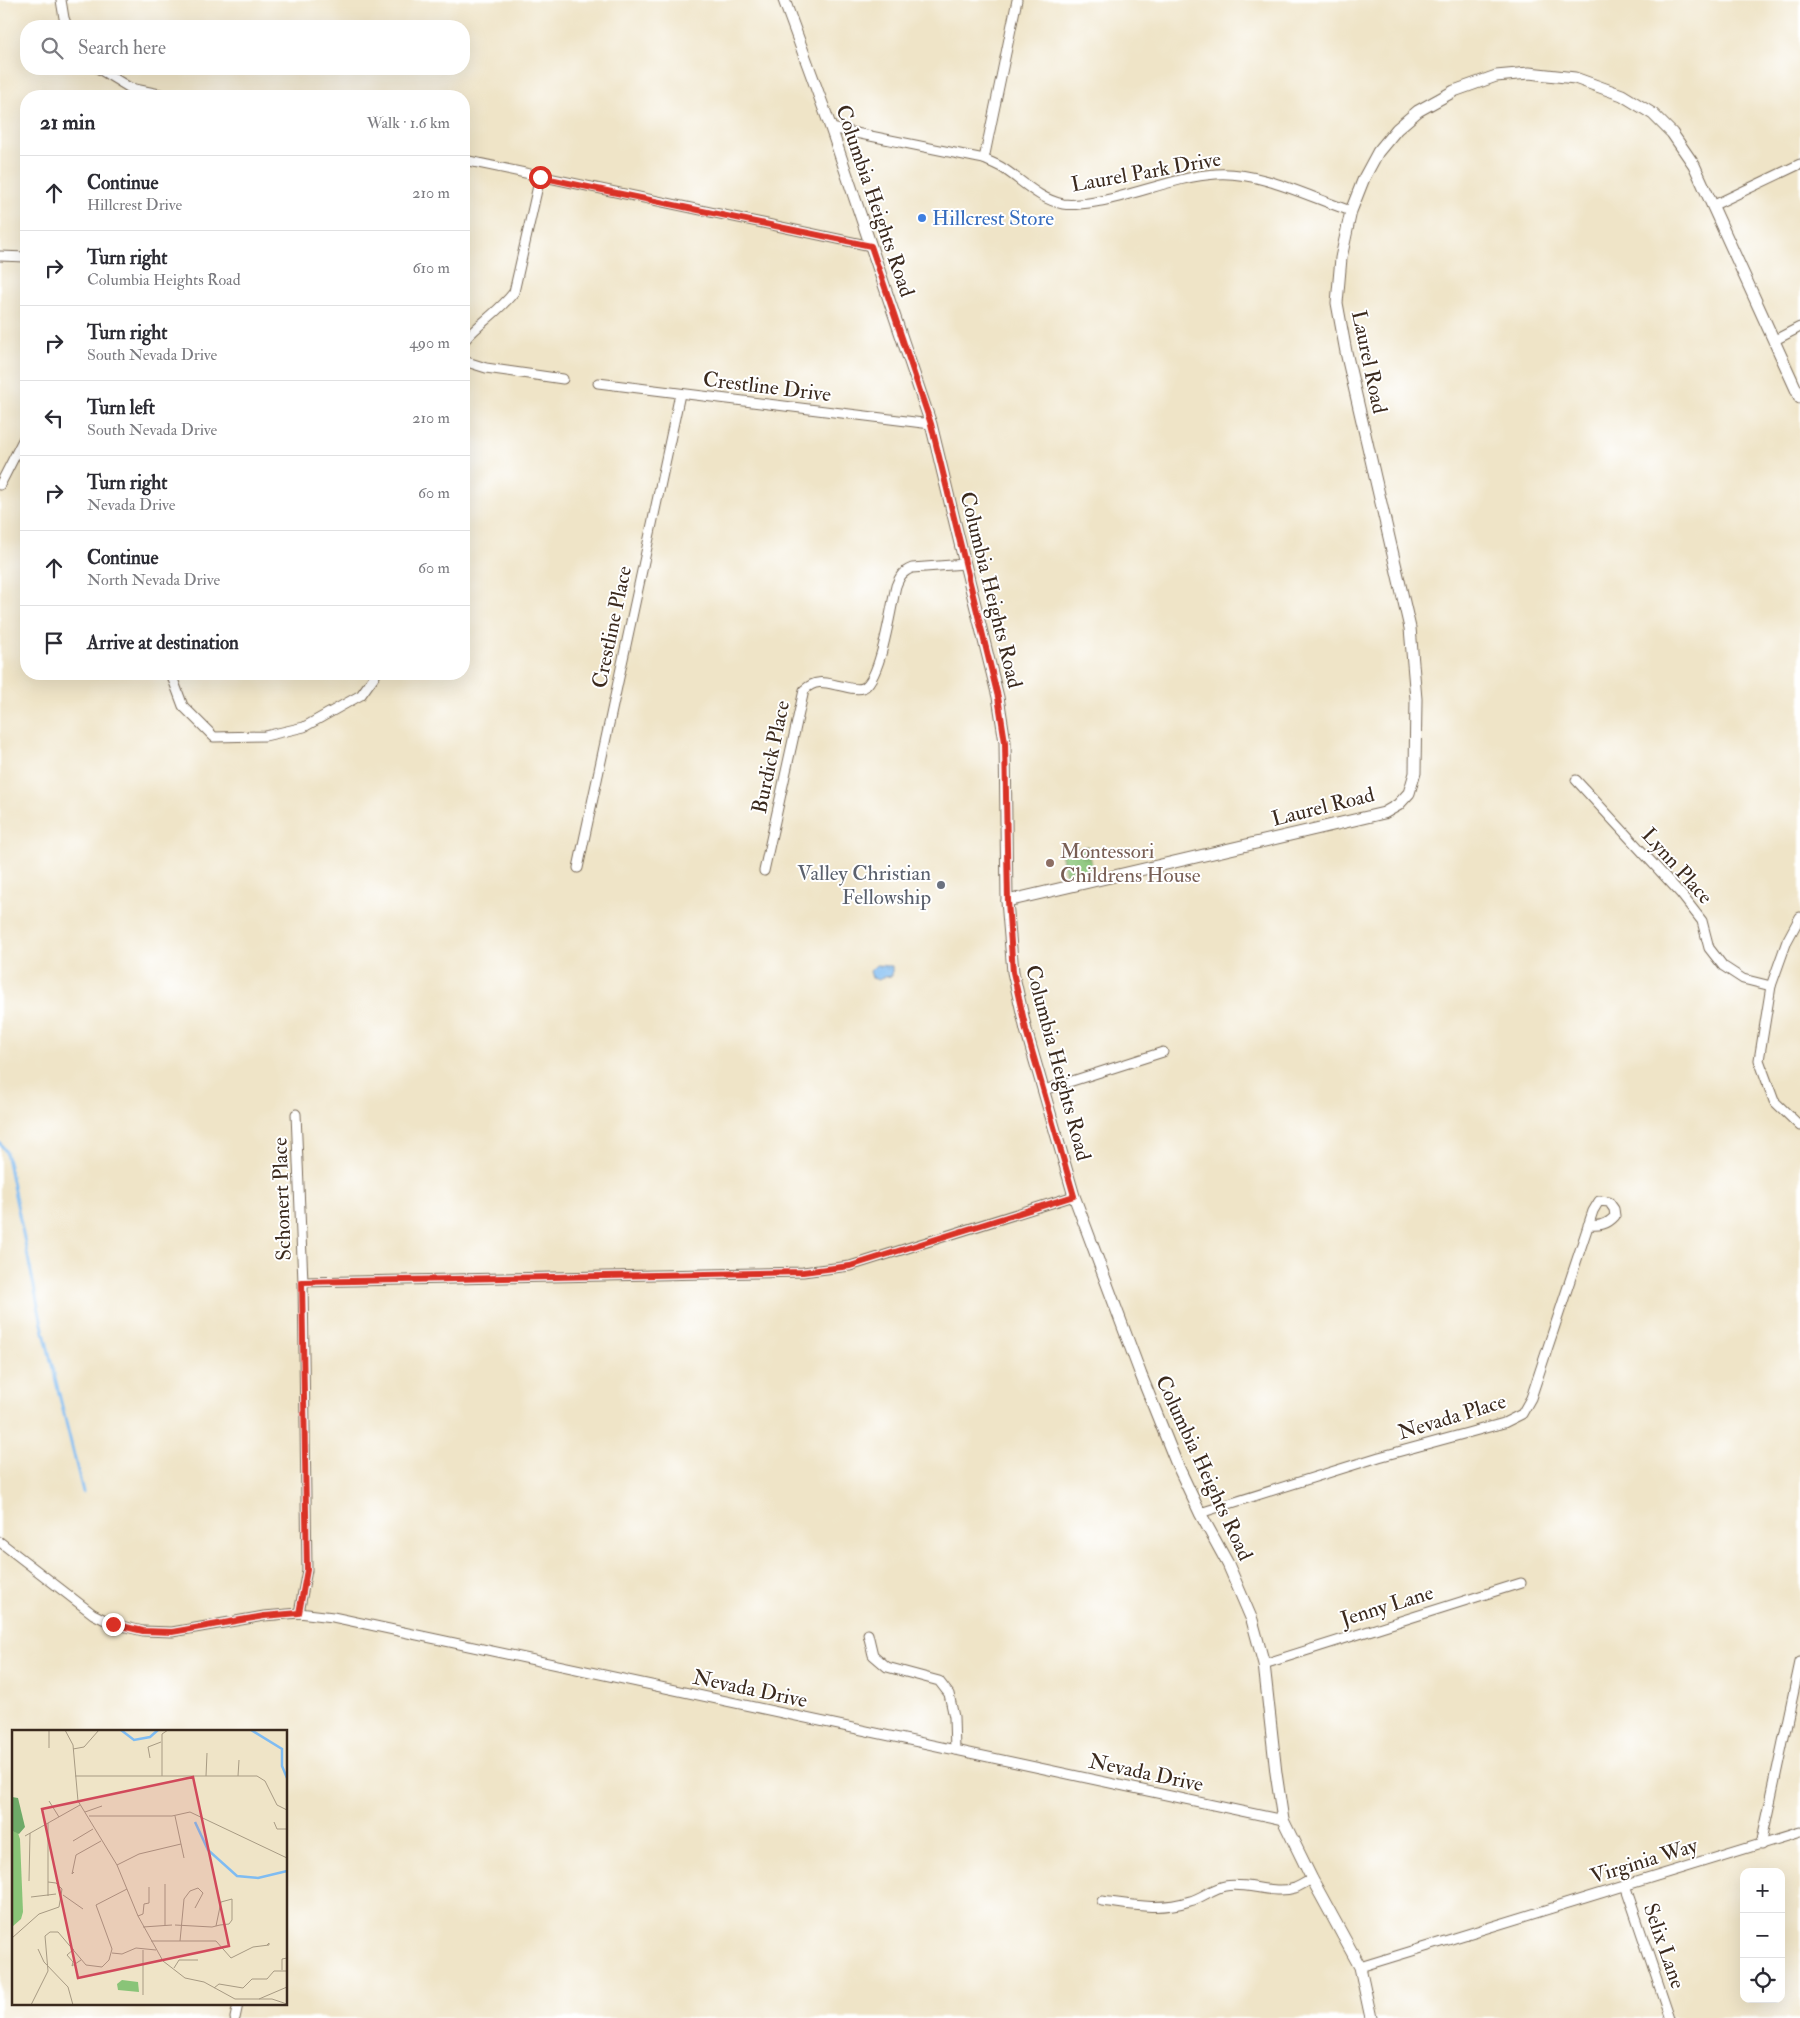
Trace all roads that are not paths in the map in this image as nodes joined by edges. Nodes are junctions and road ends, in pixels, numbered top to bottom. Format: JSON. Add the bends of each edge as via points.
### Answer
{"nodes":[{"id":1,"x":61,"y":0,"type":"edge"},
{"id":2,"x":784,"y":0,"type":"edge"},
{"id":3,"x":1017,"y":0,"type":"edge"},
{"id":4,"x":65,"y":20,"type":"edge"},
{"id":5,"x":109,"y":75,"type":"edge"},
{"id":6,"x":140,"y":90,"type":"edge"},
{"id":7,"x":831,"y":128,"type":"junction"},
{"id":8,"x":984,"y":159,"type":"junction"},
{"id":9,"x":470,"y":161,"type":"edge"},
{"id":10,"x":1800,"y":164,"type":"edge"},
{"id":11,"x":540,"y":177,"type":"junction"},
{"id":12,"x":1712,"y":206,"type":"junction"},
{"id":13,"x":1351,"y":211,"type":"junction"},
{"id":14,"x":871,"y":246,"type":"junction"},
{"id":15,"x":0,"y":256,"type":"edge"},
{"id":16,"x":20,"y":257,"type":"edge"},
{"id":17,"x":1800,"y":328,"type":"edge"},
{"id":18,"x":470,"y":334,"type":"edge"},
{"id":19,"x":1775,"y":340,"type":"junction"},
{"id":20,"x":470,"y":363,"type":"edge"},
{"id":21,"x":563,"y":379,"type":"dead end"},
{"id":22,"x":598,"y":383,"type":"dead end"},
{"id":23,"x":680,"y":394,"type":"junction"},
{"id":24,"x":1800,"y":398,"type":"edge"},
{"id":25,"x":931,"y":424,"type":"junction"},
{"id":26,"x":20,"y":446,"type":"edge"},
{"id":27,"x":0,"y":485,"type":"edge"},
{"id":28,"x":965,"y":564,"type":"junction"},
{"id":29,"x":172,"y":680,"type":"edge"},
{"id":30,"x":372,"y":680,"type":"edge"},
{"id":31,"x":1576,"y":780,"type":"dead end"},
{"id":32,"x":578,"y":868,"type":"dead end"},
{"id":33,"x":764,"y":871,"type":"dead end"},
{"id":34,"x":1008,"y":901,"type":"junction"},
{"id":35,"x":1800,"y":917,"type":"edge"},
{"id":36,"x":1771,"y":986,"type":"junction"},
{"id":37,"x":1163,"y":1052,"type":"dead end"},
{"id":38,"x":1044,"y":1090,"type":"junction"},
{"id":39,"x":296,"y":1114,"type":"dead end"},
{"id":40,"x":1800,"y":1126,"type":"edge"},
{"id":41,"x":1074,"y":1196,"type":"junction"},
{"id":42,"x":1588,"y":1225,"type":"dead end"},
{"id":43,"x":302,"y":1282,"type":"junction"},
{"id":44,"x":1200,"y":1513,"type":"junction"},
{"id":45,"x":0,"y":1542,"type":"edge"},
{"id":46,"x":1521,"y":1583,"type":"dead end"},
{"id":47,"x":299,"y":1613,"type":"junction"},
{"id":48,"x":868,"y":1634,"type":"dead end"},
{"id":49,"x":1800,"y":1662,"type":"edge"},
{"id":50,"x":1264,"y":1664,"type":"junction"},
{"id":51,"x":955,"y":1750,"type":"junction"},
{"id":52,"x":1283,"y":1820,"type":"junction"},
{"id":53,"x":1800,"y":1832,"type":"edge"},
{"id":54,"x":1761,"y":1844,"type":"junction"},
{"id":55,"x":1312,"y":1879,"type":"junction"},
{"id":56,"x":1625,"y":1885,"type":"junction"},
{"id":57,"x":1102,"y":1901,"type":"dead end"},
{"id":58,"x":1360,"y":1967,"type":"junction"},
{"id":59,"x":1371,"y":2018,"type":"edge"},
{"id":60,"x":1670,"y":2018,"type":"edge"}],
"edges":[{"from":1,"to":4,"type":"street"},
{"from":2,"to":7,"type":"street","name":"Columbia Heights Road"},
{"from":3,"to":8,"type":"street"},
{"from":5,"to":6,"type":"street"},
{"from":7,"to":8,"type":"street","name":"Laurel Park Drive"},
{"from":7,"to":14,"type":"street","name":"Columbia Heights Road"},
{"from":8,"to":13,"type":"street","name":"Laurel Park Drive","via":[[1001,167],[1031,190],[1064,204],[1100,201],[1214,174],[1238,174],[1260,178]]},
{"from":9,"to":11,"type":"street"},
{"from":10,"to":12,"type":"street"},
{"from":11,"to":14,"type":"street"},
{"from":11,"to":18,"type":"street","via":[[514,292]]},
{"from":12,"to":13,"type":"street","name":"Laurel Road","via":[[1694,165],[1672,133],[1653,114],[1622,95],[1575,78],[1530,73],[1496,76],[1454,91],[1418,111],[1378,152]]},
{"from":12,"to":19,"type":"street","name":"Laurel Road"},
{"from":13,"to":34,"type":"street","name":"Laurel Road","via":[[1341,258],[1337,304],[1410,628],[1417,730],[1415,773],[1409,792],[1384,813]]},
{"from":14,"to":25,"type":"street","name":"Columbia Heights Road"},
{"from":15,"to":16,"type":"street"},
{"from":17,"to":19,"type":"street"},
{"from":19,"to":24,"type":"street","name":"Laurel Road"},
{"from":20,"to":21,"type":"street"},
{"from":22,"to":23,"type":"street","name":"Crestline Drive"},
{"from":23,"to":25,"type":"street","name":"Crestline Drive"},
{"from":23,"to":32,"type":"street","name":"Crestline Place"},
{"from":25,"to":28,"type":"street","name":"Columbia Heights Road"},
{"from":26,"to":27,"type":"street"},
{"from":28,"to":33,"type":"street","name":"Burdick Place","via":[[912,568],[900,576],[880,662],[869,683],[855,688],[818,681],[804,690]]},
{"from":28,"to":34,"type":"street","name":"Columbia Heights Road","via":[[998,697],[1005,742]]},
{"from":29,"to":30,"type":"street","via":[[183,706],[214,737],[265,736],[304,727],[361,695]]},
{"from":31,"to":36,"type":"street","name":"Lynn Place","via":[[1681,894],[1702,921],[1708,948],[1723,966],[1743,978]]},
{"from":34,"to":38,"type":"street","name":"Columbia Heights Road","via":[[1013,972]]},
{"from":35,"to":36,"type":"street","via":[[1787,941]]},
{"from":36,"to":40,"type":"street","via":[[1759,1060],[1774,1101]]},
{"from":37,"to":38,"type":"street"},
{"from":38,"to":41,"type":"street","name":"Columbia Heights Road"},
{"from":39,"to":43,"type":"street","name":"Schonert Place"},
{"from":41,"to":43,"type":"street","via":[[850,1266],[803,1272]]},
{"from":41,"to":44,"type":"street","name":"Columbia Heights Road","via":[[1141,1375]]},
{"from":42,"to":44,"type":"street","name":"Nevada Place","via":[[1531,1398],[1522,1414]]},
{"from":43,"to":47,"type":"street","name":"Schonert Place","via":[[307,1570]]},
{"from":44,"to":50,"type":"street","name":"Columbia Heights Road","via":[[1249,1612]]},
{"from":45,"to":47,"type":"street","name":"Nevada Drive","via":[[93,1614],[113,1624],[143,1631],[172,1632]]},
{"from":46,"to":50,"type":"street","name":"Jenny Lane"},
{"from":47,"to":51,"type":"street","name":"Nevada Drive","via":[[333,1617]]},
{"from":48,"to":51,"type":"street","via":[[873,1655],[887,1667],[939,1681],[949,1694]]},
{"from":49,"to":54,"type":"street"},
{"from":50,"to":52,"type":"street","name":"Columbia Heights Road"},
{"from":51,"to":52,"type":"street","name":"Nevada Drive"},
{"from":52,"to":55,"type":"street","name":"Columbia Heights Road"},
{"from":53,"to":54,"type":"street","name":"Virginia Way"},
{"from":54,"to":56,"type":"street","name":"Virginia Way"},
{"from":55,"to":57,"type":"street","via":[[1294,1888],[1224,1886],[1174,1907]]},
{"from":55,"to":58,"type":"street","name":"Columbia Heights Road"},
{"from":56,"to":58,"type":"street","name":"Virginia Way"},
{"from":56,"to":60,"type":"street","name":"Selix Lane"},
{"from":58,"to":59,"type":"street","name":"Columbia Heights Road"}]}
